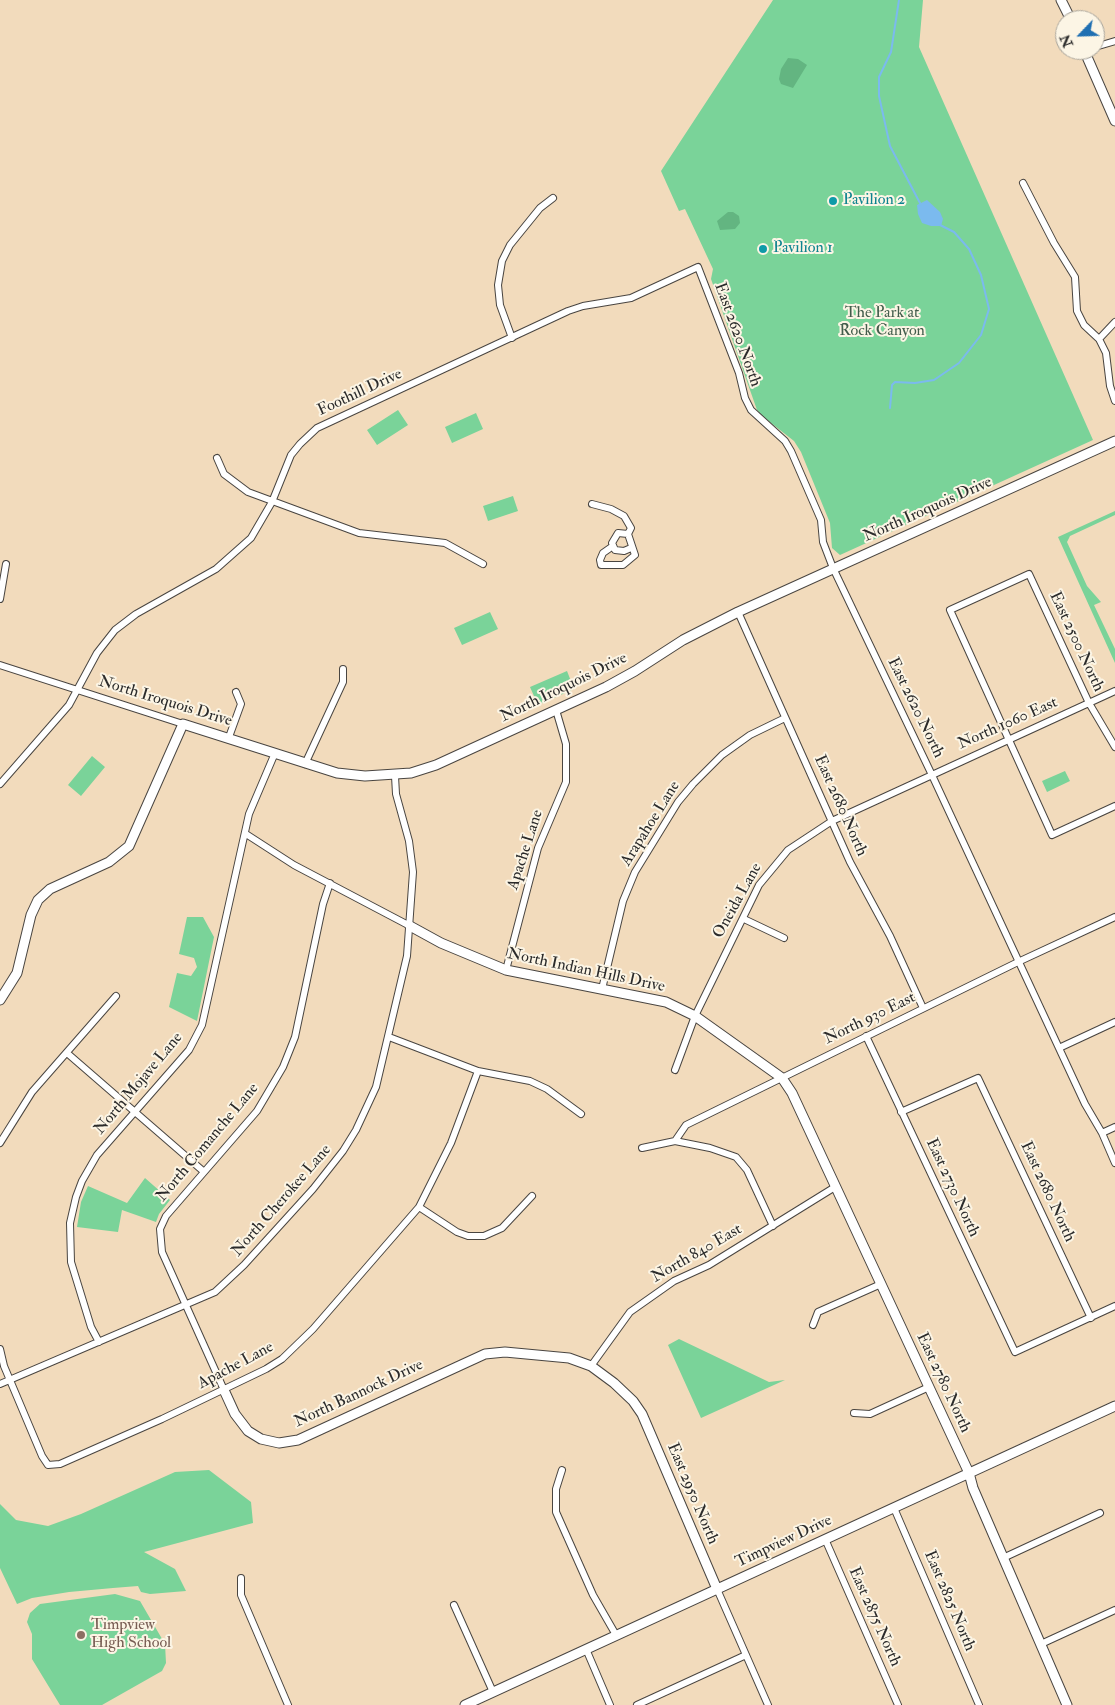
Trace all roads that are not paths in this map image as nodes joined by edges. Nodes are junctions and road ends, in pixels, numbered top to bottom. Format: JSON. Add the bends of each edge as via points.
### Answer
{"nodes":[{"id":1,"x":1089,"y":60,"type":"edge"},
{"id":2,"x":1115,"y":121,"type":"edge"},
{"id":3,"x":1022,"y":182,"type":"dead end"},
{"id":4,"x":553,"y":198,"type":"dead end"},
{"id":5,"x":698,"y":267,"type":"joint"},
{"id":6,"x":1115,"y":322,"type":"edge"},
{"id":7,"x":512,"y":338,"type":"junction"},
{"id":8,"x":1099,"y":339,"type":"junction"},
{"id":9,"x":1115,"y":401,"type":"edge"},
{"id":10,"x":1115,"y":441,"type":"edge"},
{"id":11,"x":217,"y":458,"type":"dead end"},
{"id":12,"x":272,"y":502,"type":"junction"},
{"id":13,"x":592,"y":504,"type":"dead end"},
{"id":14,"x":628,"y":534,"type":"junction"},
{"id":15,"x":613,"y":546,"type":"junction"},
{"id":16,"x":631,"y":548,"type":"junction"},
{"id":17,"x":6,"y":564,"type":"dead end"},
{"id":18,"x":483,"y":564,"type":"dead end"},
{"id":19,"x":833,"y":568,"type":"junction"},
{"id":20,"x":0,"y":599,"type":"edge"},
{"id":21,"x":738,"y":612,"type":"junction"},
{"id":22,"x":0,"y":665,"type":"edge"},
{"id":23,"x":343,"y":669,"type":"dead end"},
{"id":24,"x":78,"y":691,"type":"junction"},
{"id":25,"x":1115,"y":691,"type":"edge"},
{"id":26,"x":236,"y":692,"type":"dead end"},
{"id":27,"x":1089,"y":703,"type":"junction"},
{"id":28,"x":556,"y":710,"type":"junction"},
{"id":29,"x":785,"y":718,"type":"junction"},
{"id":30,"x":182,"y":724,"type":"junction"},
{"id":31,"x":229,"y":737,"type":"junction"},
{"id":32,"x":1008,"y":739,"type":"junction"},
{"id":33,"x":1115,"y":747,"type":"edge"},
{"id":34,"x":275,"y":753,"type":"junction"},
{"id":35,"x":305,"y":764,"type":"junction"},
{"id":36,"x":931,"y":773,"type":"junction"},
{"id":37,"x":395,"y":776,"type":"junction"},
{"id":38,"x":0,"y":784,"type":"edge"},
{"id":39,"x":1115,"y":806,"type":"edge"},
{"id":40,"x":832,"y":821,"type":"junction"},
{"id":41,"x":246,"y":834,"type":"junction"},
{"id":42,"x":330,"y":883,"type":"junction"},
{"id":43,"x":1115,"y":917,"type":"edge"},
{"id":44,"x":744,"y":919,"type":"junction"},
{"id":45,"x":410,"y":926,"type":"junction"},
{"id":46,"x":784,"y":938,"type":"dead end"},
{"id":47,"x":1018,"y":962,"type":"junction"},
{"id":48,"x":506,"y":970,"type":"junction"},
{"id":49,"x":602,"y":989,"type":"junction"},
{"id":50,"x":116,"y":996,"type":"dead end"},
{"id":51,"x":0,"y":1000,"type":"edge"},
{"id":52,"x":923,"y":1008,"type":"junction"},
{"id":53,"x":695,"y":1016,"type":"junction"},
{"id":54,"x":1115,"y":1022,"type":"edge"},
{"id":55,"x":866,"y":1036,"type":"junction"},
{"id":56,"x":389,"y":1037,"type":"junction"},
{"id":57,"x":1059,"y":1048,"type":"junction"},
{"id":58,"x":67,"y":1053,"type":"junction"},
{"id":59,"x":675,"y":1070,"type":"dead end"},
{"id":60,"x":478,"y":1071,"type":"junction"},
{"id":61,"x":782,"y":1078,"type":"junction"},
{"id":62,"x":901,"y":1112,"type":"junction"},
{"id":63,"x":134,"y":1113,"type":"junction"},
{"id":64,"x":581,"y":1114,"type":"dead end"},
{"id":65,"x":1115,"y":1127,"type":"edge"},
{"id":66,"x":1102,"y":1133,"type":"junction"},
{"id":67,"x":674,"y":1141,"type":"junction"},
{"id":68,"x":0,"y":1143,"type":"edge"},
{"id":69,"x":642,"y":1148,"type":"dead end"},
{"id":70,"x":1115,"y":1162,"type":"edge"},
{"id":71,"x":203,"y":1170,"type":"junction"},
{"id":72,"x":835,"y":1187,"type":"junction"},
{"id":73,"x":532,"y":1196,"type":"dead end"},
{"id":74,"x":419,"y":1207,"type":"junction"},
{"id":75,"x":773,"y":1226,"type":"junction"},
{"id":76,"x":881,"y":1284,"type":"junction"},
{"id":77,"x":186,"y":1304,"type":"junction"},
{"id":78,"x":1115,"y":1306,"type":"edge"},
{"id":79,"x":1091,"y":1318,"type":"junction"},
{"id":80,"x":813,"y":1325,"type":"dead end"},
{"id":81,"x":99,"y":1342,"type":"junction"},
{"id":82,"x":0,"y":1348,"type":"edge"},
{"id":83,"x":591,"y":1366,"type":"junction"},
{"id":84,"x":11,"y":1380,"type":"junction"},
{"id":85,"x":0,"y":1384,"type":"edge"},
{"id":86,"x":929,"y":1387,"type":"junction"},
{"id":87,"x":224,"y":1390,"type":"junction"},
{"id":88,"x":1115,"y":1406,"type":"edge"},
{"id":89,"x":854,"y":1413,"type":"dead end"},
{"id":90,"x":562,"y":1470,"type":"dead end"},
{"id":91,"x":969,"y":1473,"type":"junction"},
{"id":92,"x":894,"y":1508,"type":"junction"},
{"id":93,"x":1100,"y":1513,"type":"dead end"},
{"id":94,"x":825,"y":1539,"type":"junction"},
{"id":95,"x":1003,"y":1558,"type":"junction"},
{"id":96,"x":241,"y":1578,"type":"dead end"},
{"id":97,"x":717,"y":1589,"type":"junction"},
{"id":98,"x":454,"y":1605,"type":"dead end"},
{"id":99,"x":1115,"y":1610,"type":"edge"},
{"id":100,"x":616,"y":1635,"type":"junction"},
{"id":101,"x":1041,"y":1644,"type":"junction"},
{"id":102,"x":586,"y":1649,"type":"junction"},
{"id":103,"x":746,"y":1655,"type":"junction"},
{"id":104,"x":492,"y":1692,"type":"junction"},
{"id":105,"x":288,"y":1705,"type":"edge"},
{"id":106,"x":465,"y":1705,"type":"edge"},
{"id":107,"x":610,"y":1705,"type":"edge"},
{"id":108,"x":637,"y":1705,"type":"edge"},
{"id":109,"x":768,"y":1705,"type":"edge"},
{"id":110,"x":898,"y":1705,"type":"edge"},
{"id":111,"x":979,"y":1705,"type":"edge"},
{"id":112,"x":1067,"y":1705,"type":"edge"}],
"edges":[{"from":1,"to":2,"type":"street"},
{"from":3,"to":8,"type":"street","via":[[1075,277],[1077,311],[1084,325]]},
{"from":4,"to":7,"type":"street","via":[[540,208],[510,244],[502,261],[498,285],[500,305]]},
{"from":5,"to":7,"type":"street","name":"Foothill Drive","via":[[631,298],[568,311]]},
{"from":5,"to":19,"type":"street","name":"East 2620 North","via":[[745,398],[751,410],[785,440],[791,451],[821,520],[823,542]]},
{"from":6,"to":8,"type":"street"},
{"from":7,"to":12,"type":"street","name":"Foothill Drive","via":[[317,428],[291,456]]},
{"from":8,"to":9,"type":"street","via":[[1106,353]]},
{"from":10,"to":19,"type":"street","name":"North Iroquois Drive"},
{"from":11,"to":12,"type":"street","via":[[224,474],[248,492]]},
{"from":12,"to":18,"type":"street","via":[[359,533],[445,543]]},
{"from":12,"to":24,"type":"street","name":"Foothill Drive","via":[[258,529],[229,560],[136,614],[115,630],[97,653]]},
{"from":13,"to":14,"type":"street","via":[[624,516],[631,528]]},
{"from":14,"to":15,"type":"street","via":[[618,533],[613,538]]},
{"from":14,"to":16,"type":"street"},
{"from":15,"to":16,"type":"street","via":[[618,551]]},
{"from":15,"to":16,"type":"street","via":[[601,556],[601,565],[627,563],[635,555]]},
{"from":17,"to":20,"type":"street"},
{"from":19,"to":21,"type":"street","name":"North Iroquois Drive"},
{"from":19,"to":36,"type":"street","name":"East 2620 North"},
{"from":21,"to":28,"type":"street","name":"North Iroquois Drive","via":[[683,640],[606,687]]},
{"from":21,"to":29,"type":"street","name":"East 2680 North"},
{"from":22,"to":24,"type":"street","name":"North Iroquois Drive"},
{"from":23,"to":35,"type":"street","via":[[342,682]]},
{"from":24,"to":30,"type":"street","name":"North Iroquois Drive"},
{"from":24,"to":38,"type":"street","name":"Foothill Drive"},
{"from":25,"to":27,"type":"street","name":"North 1060 East"},
{"from":26,"to":31,"type":"street","via":[[241,704]]},
{"from":27,"to":32,"type":"street","name":"North 1060 East"},
{"from":27,"to":32,"type":"street","name":"East 2500 North","via":[[1029,574],[950,610]]},
{"from":27,"to":33,"type":"street","name":"East 2500 North"},
{"from":28,"to":37,"type":"street","name":"North Iroquois Drive","via":[[436,765]]},
{"from":28,"to":48,"type":"street","name":"Apache Lane","via":[[566,744],[566,782],[538,848]]},
{"from":29,"to":40,"type":"street","name":"East 2680 North"},
{"from":29,"to":49,"type":"street","name":"Arapahoe Lane","via":[[750,735],[722,755],[692,784],[672,810],[635,872],[623,901]]},
{"from":30,"to":31,"type":"street","name":"North Iroquois Drive"},
{"from":30,"to":51,"type":"street","via":[[129,846],[117,857],[50,889],[38,900],[30,915],[16,973]]},
{"from":31,"to":34,"type":"street","name":"North Iroquois Drive"},
{"from":32,"to":36,"type":"street","name":"North 1060 East"},
{"from":32,"to":39,"type":"street","via":[[1052,836]]},
{"from":34,"to":35,"type":"street","name":"North Iroquois Drive"},
{"from":34,"to":41,"type":"street","name":"North Mojave Lane","via":[[249,814]]},
{"from":35,"to":37,"type":"street","name":"North Iroquois Drive","via":[[337,773]]},
{"from":36,"to":40,"type":"street","name":"North 1060 East"},
{"from":36,"to":47,"type":"street","name":"East 2620 North"},
{"from":37,"to":45,"type":"street","name":"North Cherokee Lane","via":[[413,872]]},
{"from":40,"to":44,"type":"street","name":"Oneida Lane","via":[[802,839],[776,862],[759,885]]},
{"from":40,"to":52,"type":"street","name":"East 2680 North"},
{"from":41,"to":42,"type":"street","name":"North Indian Hills Drive","via":[[294,865]]},
{"from":41,"to":63,"type":"street","name":"North Mojave Lane","via":[[202,1026],[189,1050]]},
{"from":42,"to":45,"type":"street","name":"North Indian Hills Drive"},
{"from":42,"to":71,"type":"street","name":"North Comanche Lane","via":[[295,1037],[283,1067],[257,1111]]},
{"from":43,"to":47,"type":"street","name":"North 930 East"},
{"from":44,"to":46,"type":"street"},
{"from":44,"to":53,"type":"street","name":"Oneida Lane"},
{"from":45,"to":48,"type":"street","name":"North Indian Hills Drive","via":[[441,943]]},
{"from":45,"to":56,"type":"street","name":"North Cherokee Lane","via":[[407,956]]},
{"from":47,"to":52,"type":"street","name":"North 930 East"},
{"from":47,"to":57,"type":"street","name":"East 2620 North"},
{"from":48,"to":49,"type":"street","name":"North Indian Hills Drive"},
{"from":49,"to":53,"type":"street","name":"North Indian Hills Drive","via":[[656,999]]},
{"from":50,"to":58,"type":"street"},
{"from":52,"to":55,"type":"street","name":"North 930 East"},
{"from":53,"to":59,"type":"street","name":"Oneida Lane"},
{"from":53,"to":61,"type":"street","name":"North Indian Hills Drive"},
{"from":54,"to":57,"type":"street"},
{"from":55,"to":61,"type":"street","name":"North 930 East"},
{"from":55,"to":62,"type":"street","name":"East 2730 North"},
{"from":56,"to":60,"type":"street"},
{"from":56,"to":77,"type":"street","name":"North Cherokee Lane","via":[[367,1108],[330,1170],[229,1280],[215,1292]]},
{"from":57,"to":66,"type":"street","name":"East 2620 North","via":[[1084,1104]]},
{"from":58,"to":63,"type":"street"},
{"from":58,"to":68,"type":"street","via":[[28,1098]]},
{"from":60,"to":64,"type":"street","via":[[530,1081]]},
{"from":60,"to":74,"type":"street","name":"Apache Lane","via":[[451,1143]]},
{"from":61,"to":67,"type":"street","name":"North 930 East","via":[[686,1125]]},
{"from":61,"to":72,"type":"street","name":"East 2780 North"},
{"from":62,"to":79,"type":"street","name":"East 2680 North","via":[[978,1078]]},
{"from":62,"to":79,"type":"street","name":"East 2730 North","via":[[1014,1352]]},
{"from":63,"to":71,"type":"street"},
{"from":63,"to":81,"type":"street","name":"North Mojave Lane","via":[[89,1168],[72,1213],[70,1248],[73,1273]]},
{"from":65,"to":66,"type":"street"},
{"from":66,"to":70,"type":"street","name":"East 2620 North"},
{"from":67,"to":69,"type":"street"},
{"from":67,"to":75,"type":"street","via":[[736,1157],[747,1170]]},
{"from":71,"to":77,"type":"street","name":"North Comanche Lane","via":[[166,1216],[160,1229],[162,1252]]},
{"from":72,"to":75,"type":"street","name":"North 840 East"},
{"from":72,"to":76,"type":"street","name":"East 2780 North"},
{"from":73,"to":74,"type":"street","via":[[502,1228],[484,1236],[457,1232]]},
{"from":74,"to":87,"type":"street","name":"Apache Lane","via":[[297,1345],[266,1369]]},
{"from":75,"to":83,"type":"street","name":"North 840 East","via":[[709,1265],[674,1281],[630,1312]]},
{"from":76,"to":80,"type":"street","via":[[818,1312]]},
{"from":76,"to":86,"type":"street","name":"East 2780 North"},
{"from":77,"to":81,"type":"street","name":"North Cherokee Lane"},
{"from":77,"to":87,"type":"street","name":"North Bannock Drive"},
{"from":78,"to":79,"type":"street"},
{"from":81,"to":84,"type":"street","name":"North Cherokee Lane"},
{"from":82,"to":84,"type":"street"},
{"from":83,"to":87,"type":"street","name":"North Bannock Drive","via":[[569,1358],[505,1352],[485,1354],[298,1440],[279,1443],[261,1439],[248,1430],[235,1414]]},
{"from":83,"to":97,"type":"street","name":"East 2950 North","via":[[614,1383],[642,1414]]},
{"from":84,"to":85,"type":"street","name":"North Cherokee Lane"},
{"from":84,"to":87,"type":"street","name":"Apache Lane","via":[[48,1465],[60,1464]]},
{"from":86,"to":89,"type":"street","via":[[870,1414]]},
{"from":86,"to":91,"type":"street","name":"East 2780 North"},
{"from":88,"to":91,"type":"street","name":"Timpview Drive"},
{"from":90,"to":100,"type":"street","via":[[556,1489],[556,1512],[593,1595]]},
{"from":91,"to":92,"type":"street","name":"Timpview Drive"},
{"from":91,"to":95,"type":"street","name":"East 2780 North"},
{"from":92,"to":94,"type":"street","name":"Timpview Drive"},
{"from":92,"to":111,"type":"street","name":"East 2825 North"},
{"from":93,"to":95,"type":"street"},
{"from":94,"to":97,"type":"street","name":"Timpview Drive"},
{"from":94,"to":110,"type":"street","name":"East 2875 North"},
{"from":95,"to":101,"type":"street","name":"East 2780 North"},
{"from":96,"to":105,"type":"street","via":[[241,1595]]},
{"from":97,"to":100,"type":"street","name":"Timpview Drive"},
{"from":97,"to":103,"type":"street","name":"East 2950 North"},
{"from":98,"to":104,"type":"street"},
{"from":99,"to":101,"type":"street"},
{"from":100,"to":102,"type":"street","name":"Timpview Drive"},
{"from":101,"to":112,"type":"street","name":"East 2780 North"},
{"from":102,"to":104,"type":"street","name":"Timpview Drive"},
{"from":102,"to":107,"type":"street"},
{"from":103,"to":108,"type":"street"},
{"from":103,"to":109,"type":"street","name":"East 2950 North"},
{"from":104,"to":106,"type":"street","name":"Timpview Drive"}]}
